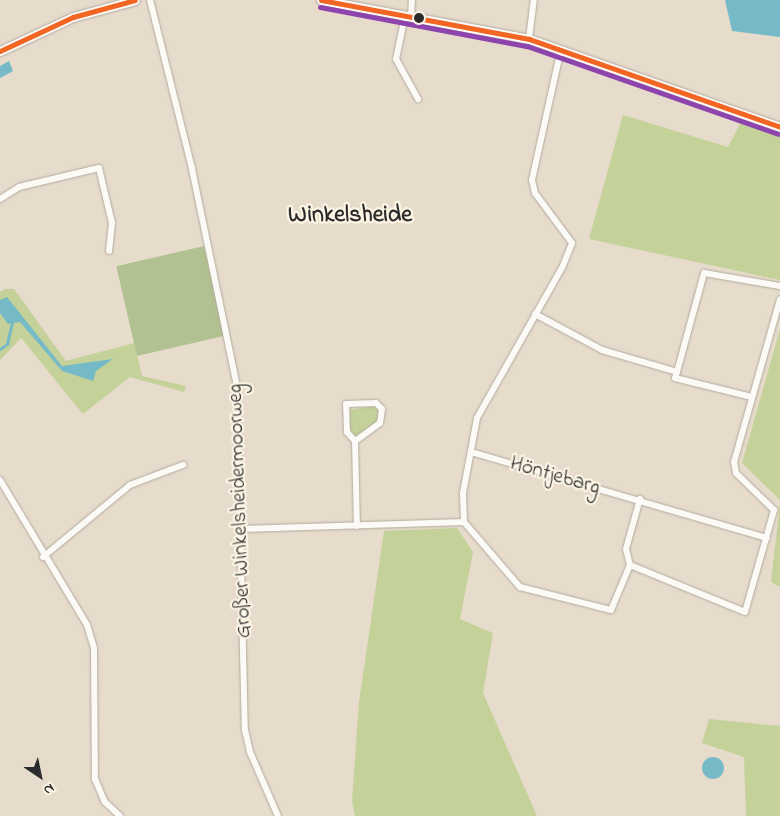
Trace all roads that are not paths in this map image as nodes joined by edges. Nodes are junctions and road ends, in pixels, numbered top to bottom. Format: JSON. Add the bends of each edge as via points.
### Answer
{"nodes":[{"id":1,"x":135,"y":0,"type":"edge"},
{"id":2,"x":150,"y":0,"type":"edge"},
{"id":3,"x":322,"y":0,"type":"edge"},
{"id":4,"x":412,"y":0,"type":"edge"},
{"id":5,"x":534,"y":0,"type":"edge"},
{"id":6,"x":408,"y":16,"type":"junction"},
{"id":7,"x":528,"y":39,"type":"junction"},
{"id":8,"x":561,"y":49,"type":"junction"},
{"id":9,"x":0,"y":51,"type":"edge"},
{"id":10,"x":418,"y":99,"type":"dead end"},
{"id":11,"x":780,"y":126,"type":"edge"},
{"id":12,"x":0,"y":199,"type":"edge"},
{"id":13,"x":109,"y":251,"type":"dead end"},
{"id":14,"x":780,"y":286,"type":"edge"},
{"id":15,"x":780,"y":299,"type":"edge"},
{"id":16,"x":535,"y":314,"type":"junction"},
{"id":17,"x":677,"y":372,"type":"junction"},
{"id":18,"x":752,"y":397,"type":"junction"},
{"id":19,"x":355,"y":441,"type":"junction"},
{"id":20,"x":470,"y":452,"type":"junction"},
{"id":21,"x":183,"y":465,"type":"dead end"},
{"id":22,"x":1,"y":483,"type":"edge"},
{"id":23,"x":640,"y":500,"type":"junction"},
{"id":24,"x":464,"y":522,"type":"junction"},
{"id":25,"x":357,"y":526,"type":"junction"},
{"id":26,"x":242,"y":529,"type":"junction"},
{"id":27,"x":767,"y":538,"type":"junction"},
{"id":28,"x":43,"y":557,"type":"junction"},
{"id":29,"x":630,"y":565,"type":"junction"},
{"id":30,"x":120,"y":816,"type":"edge"},
{"id":31,"x":278,"y":816,"type":"edge"}],
"edges":[{"from":1,"to":9,"type":"street","via":[[73,17]]},
{"from":2,"to":26,"type":"street","name":"Großer Winkelsheidermoorweg","via":[[229,336],[240,402]]},
{"from":3,"to":6,"type":"street"},
{"from":4,"to":6,"type":"street"},
{"from":5,"to":7,"type":"street"},
{"from":6,"to":7,"type":"street"},
{"from":6,"to":10,"type":"street","via":[[396,59]]},
{"from":7,"to":8,"type":"street"},
{"from":8,"to":11,"type":"street"},
{"from":8,"to":16,"type":"street","via":[[532,180],[535,193],[572,243]]},
{"from":12,"to":13,"type":"street","via":[[19,187],[99,168],[112,223]]},
{"from":14,"to":17,"type":"street","via":[[704,273]]},
{"from":15,"to":18,"type":"street"},
{"from":16,"to":17,"type":"street","via":[[602,350]]},
{"from":16,"to":20,"type":"street","via":[[477,418]]},
{"from":17,"to":18,"type":"street","via":[[675,378]]},
{"from":18,"to":27,"type":"street","via":[[734,462],[736,474],[772,504]]},
{"from":19,"to":19,"type":"street","via":[[347,432],[346,404],[376,403],[382,409],[380,423]]},
{"from":19,"to":25,"type":"street"},
{"from":20,"to":23,"type":"street","name":"Höntjebarg"},
{"from":20,"to":24,"type":"street","via":[[463,493]]},
{"from":21,"to":28,"type":"street","via":[[130,485]]},
{"from":22,"to":28,"type":"street"},
{"from":23,"to":27,"type":"street","name":"Höntjebarg"},
{"from":23,"to":29,"type":"street","via":[[626,550]]},
{"from":24,"to":25,"type":"street"},
{"from":24,"to":29,"type":"street","via":[[520,587],[605,611],[616,603]]},
{"from":25,"to":26,"type":"street"},
{"from":26,"to":31,"type":"street","name":"Großer Winkelsheidermoorweg","via":[[245,730],[250,752]]},
{"from":27,"to":29,"type":"street","via":[[745,612]]},
{"from":28,"to":30,"type":"street","via":[[87,625],[94,648],[95,779],[105,802]]}]}
